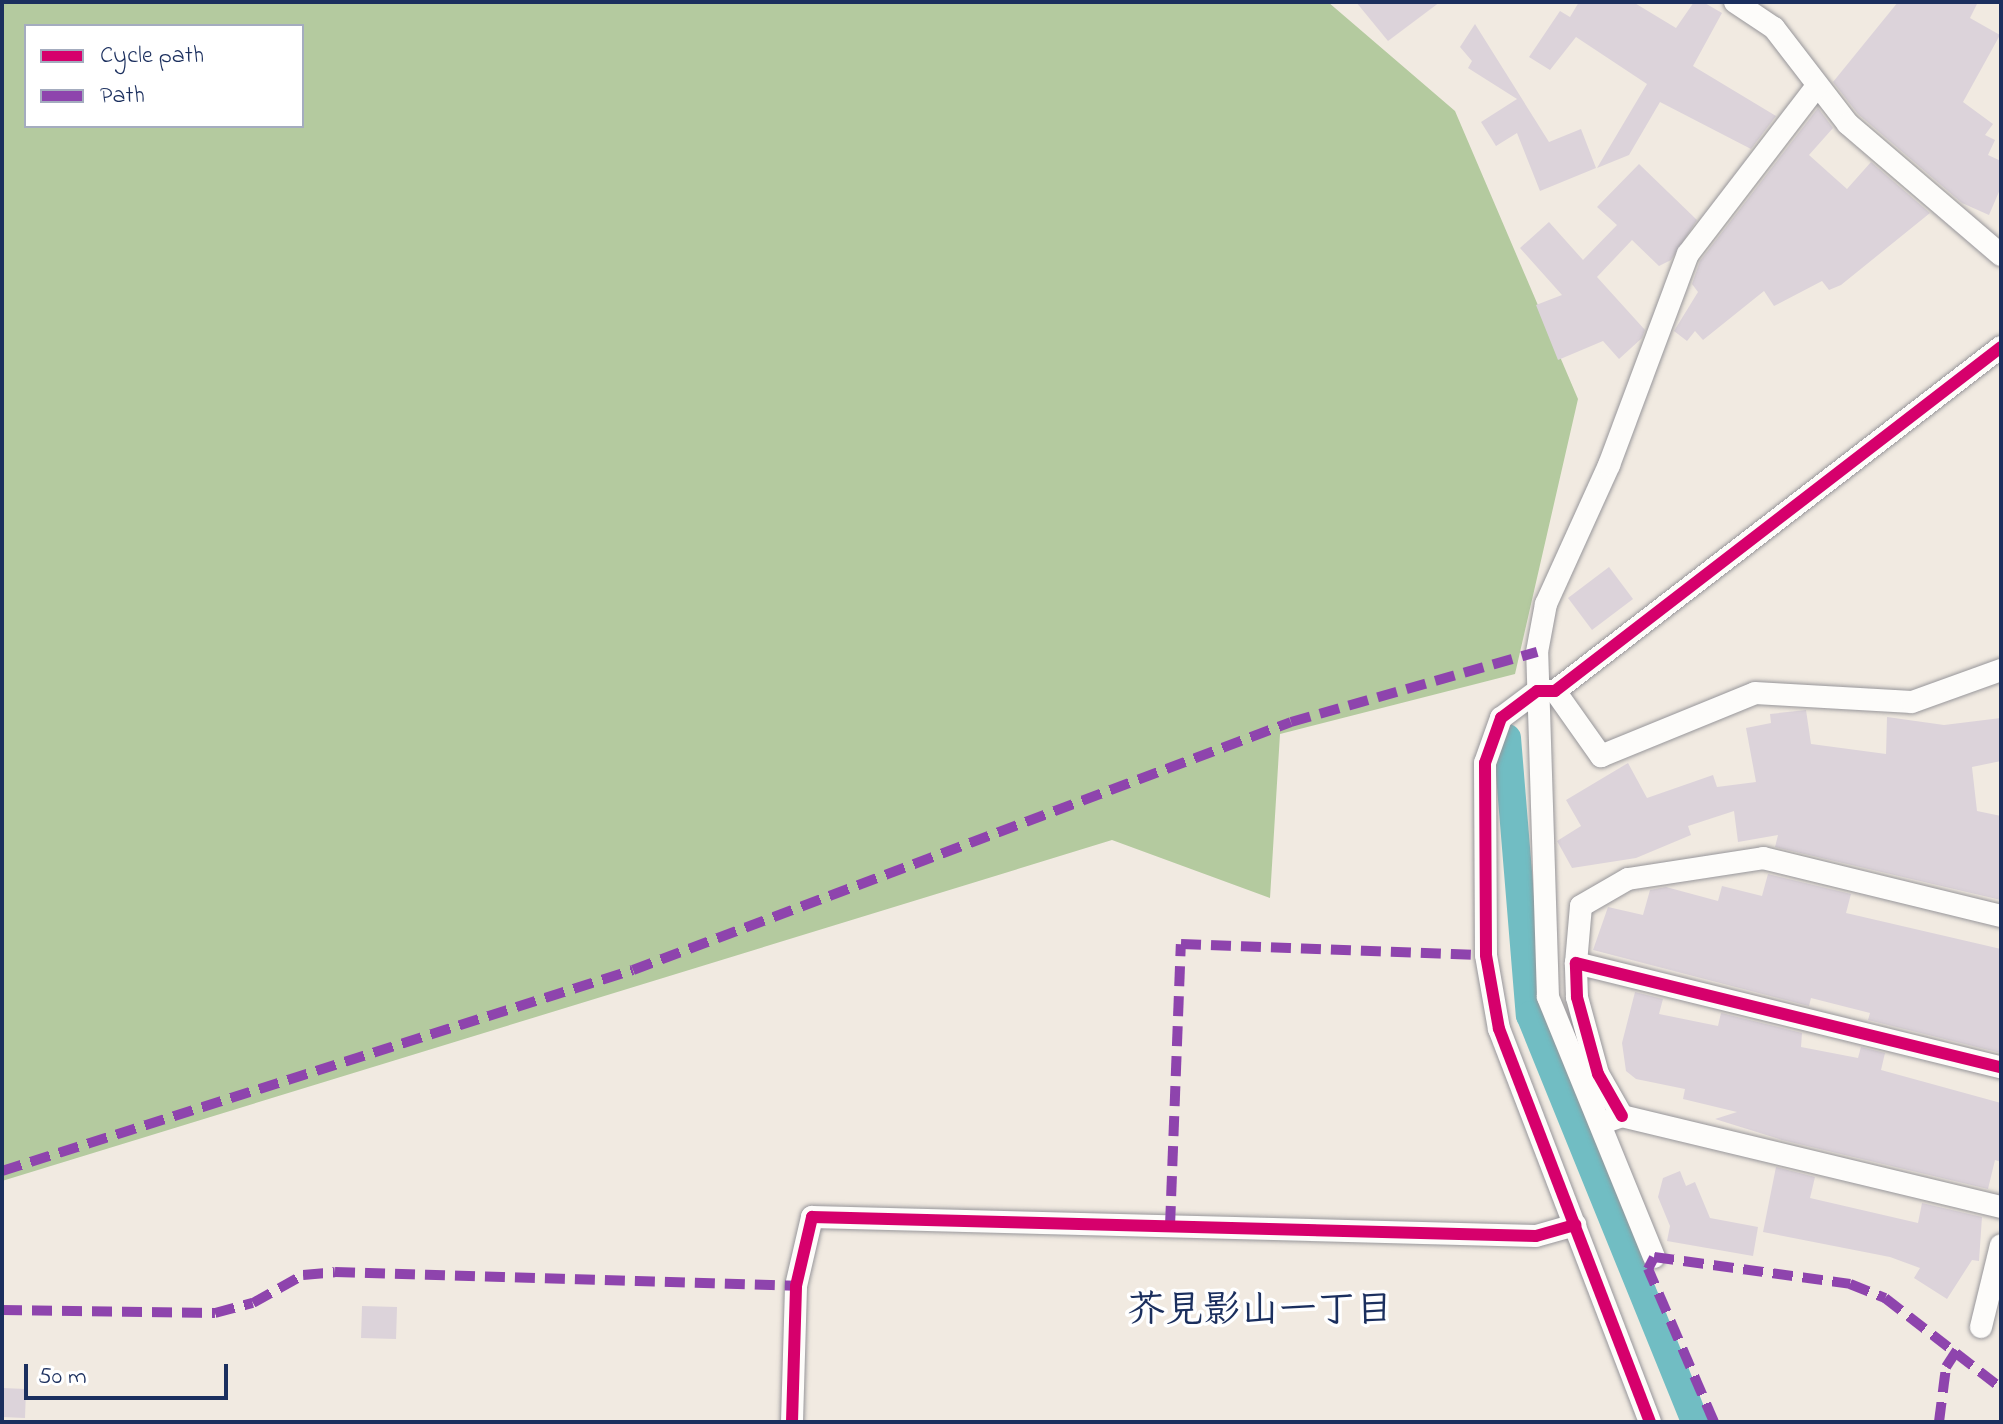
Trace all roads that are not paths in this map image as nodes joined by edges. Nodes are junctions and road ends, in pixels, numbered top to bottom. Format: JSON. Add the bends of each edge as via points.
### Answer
{"nodes":[{"id":1,"x":1735,"y":2,"type":"edge"},
{"id":2,"x":1817,"y":86,"type":"junction"},
{"id":3,"x":2001,"y":255,"type":"edge"},
{"id":4,"x":2001,"y":347,"type":"edge"},
{"id":5,"x":2001,"y":670,"type":"edge"},
{"id":6,"x":1546,"y":691,"type":"junction"},
{"id":7,"x":2001,"y":916,"type":"edge"},
{"id":8,"x":1576,"y":963,"type":"junction"},
{"id":9,"x":2001,"y":1067,"type":"edge"},
{"id":10,"x":1622,"y":1116,"type":"junction"},
{"id":11,"x":1598,"y":1125,"type":"junction"},
{"id":12,"x":2001,"y":1207,"type":"edge"},
{"id":13,"x":1575,"y":1225,"type":"junction"},
{"id":14,"x":2001,"y":1245,"type":"edge"},
{"id":15,"x":1654,"y":1257,"type":"dead end"},
{"id":16,"x":1981,"y":1327,"type":"dead end"},
{"id":17,"x":792,"y":1422,"type":"edge"},
{"id":18,"x":1650,"y":1422,"type":"edge"}],
"edges":[{"from":1,"to":2,"type":"street","via":[[1774,28]]},
{"from":2,"to":3,"type":"street","via":[[1848,124]]},
{"from":2,"to":6,"type":"street","via":[[1688,254],[1609,465],[1546,604]]},
{"from":4,"to":6,"type":"street"},
{"from":5,"to":6,"type":"street","via":[[1912,702],[1755,693],[1601,756]]},
{"from":6,"to":11,"type":"street","via":[[1548,997]]},
{"from":6,"to":13,"type":"street","via":[[1501,718],[1485,763],[1486,955],[1499,1029]]},
{"from":7,"to":8,"type":"street","via":[[1763,858],[1628,879],[1581,906]]},
{"from":8,"to":9,"type":"street"},
{"from":8,"to":10,"type":"street","via":[[1577,997],[1598,1074]]},
{"from":10,"to":11,"type":"street"},
{"from":10,"to":12,"type":"street"},
{"from":11,"to":15,"type":"street"},
{"from":13,"to":17,"type":"street","via":[[1536,1236],[812,1217],[796,1286]]},
{"from":13,"to":18,"type":"street"},
{"from":14,"to":16,"type":"street"}]}
